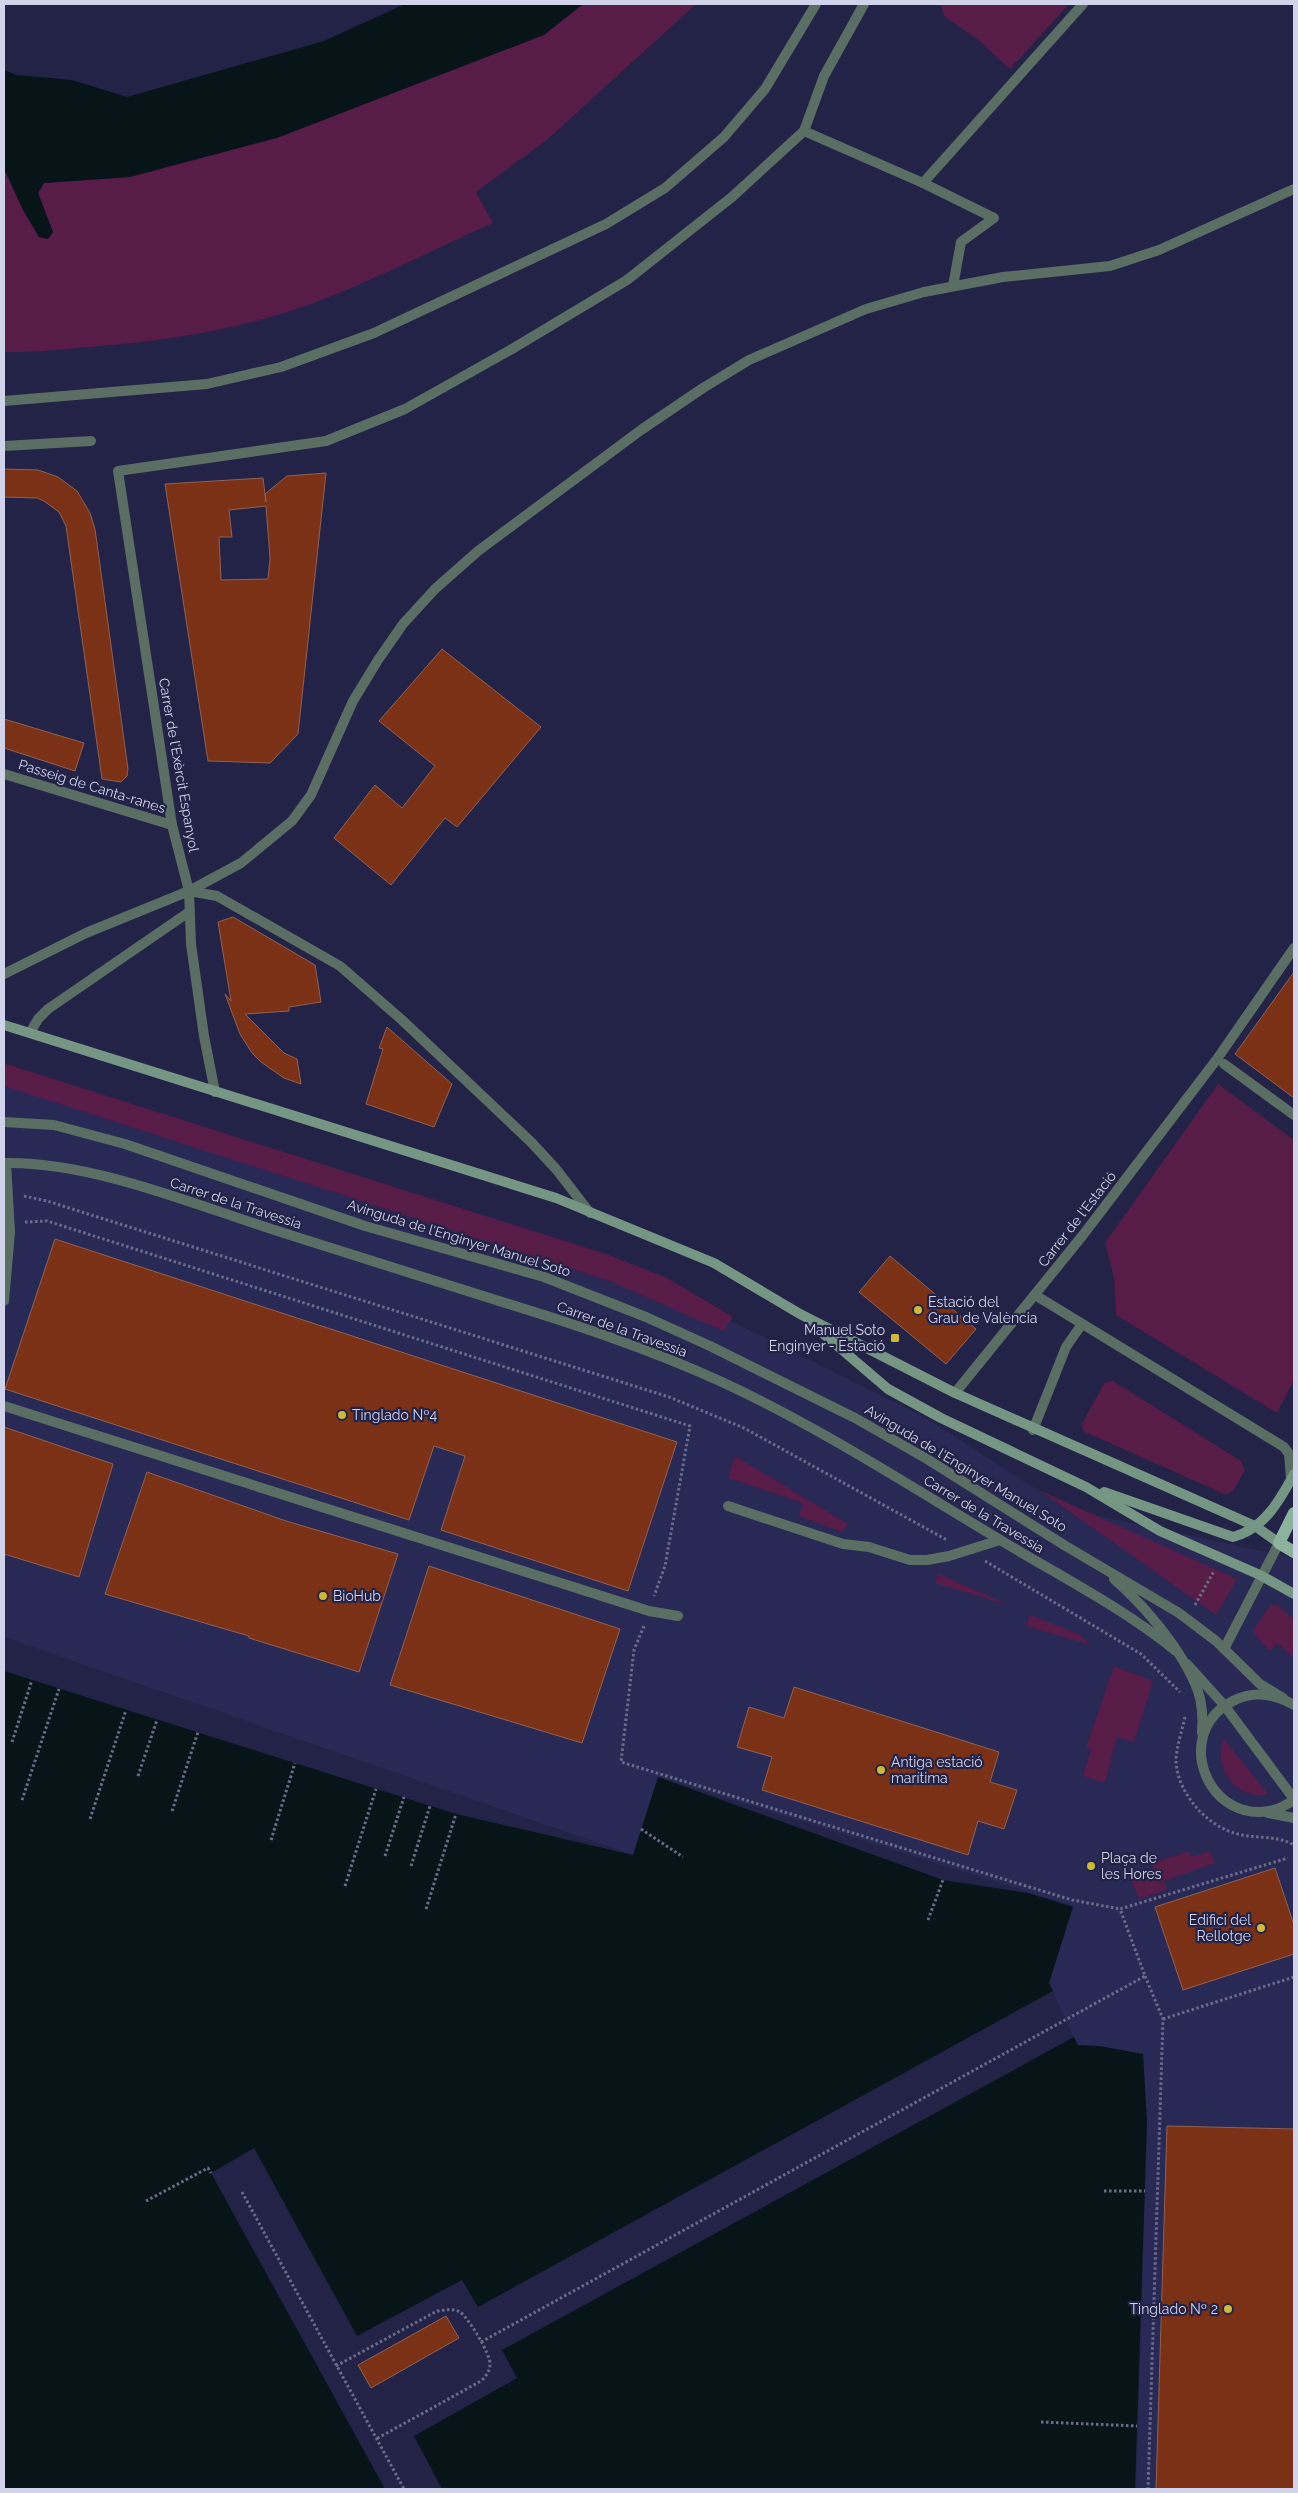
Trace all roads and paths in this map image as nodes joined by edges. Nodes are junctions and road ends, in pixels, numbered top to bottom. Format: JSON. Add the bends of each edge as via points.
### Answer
{"nodes":[{"id":1,"x":816,"y":4,"type":"edge"},
{"id":2,"x":864,"y":4,"type":"edge"},
{"id":3,"x":1084,"y":4,"type":"edge"},
{"id":4,"x":804,"y":131,"type":"junction"},
{"id":5,"x":923,"y":183,"type":"junction"},
{"id":6,"x":1294,"y":189,"type":"edge"},
{"id":7,"x":953,"y":286,"type":"junction"},
{"id":8,"x":4,"y":401,"type":"edge"},
{"id":9,"x":91,"y":441,"type":"dead end"},
{"id":10,"x":4,"y":446,"type":"edge"},
{"id":11,"x":4,"y":774,"type":"edge"},
{"id":12,"x":172,"y":825,"type":"junction"},
{"id":13,"x":189,"y":891,"type":"junction"},
{"id":14,"x":189,"y":912,"type":"junction"},
{"id":15,"x":1294,"y":948,"type":"edge"},
{"id":16,"x":4,"y":974,"type":"edge"},
{"id":17,"x":4,"y":1025,"type":"edge"},
{"id":18,"x":30,"y":1034,"type":"junction"},
{"id":19,"x":1220,"y":1062,"type":"junction"},
{"id":20,"x":214,"y":1092,"type":"junction"},
{"id":21,"x":1294,"y":1114,"type":"edge"},
{"id":22,"x":4,"y":1122,"type":"edge"},
{"id":23,"x":5,"y":1163,"type":"edge"},
{"id":24,"x":6,"y":1198,"type":"edge"},
{"id":25,"x":590,"y":1213,"type":"junction"},
{"id":26,"x":10,"y":1222,"type":"junction"},
{"id":27,"x":1035,"y":1295,"type":"junction"},
{"id":28,"x":4,"y":1302,"type":"edge"},
{"id":29,"x":800,"y":1314,"type":"junction"},
{"id":30,"x":1082,"y":1324,"type":"junction"},
{"id":31,"x":955,"y":1394,"type":"junction"},
{"id":32,"x":4,"y":1406,"type":"edge"},
{"id":33,"x":1033,"y":1430,"type":"junction"},
{"id":34,"x":1293,"y":1476,"type":"edge"},
{"id":35,"x":1086,"y":1486,"type":"junction"},
{"id":36,"x":728,"y":1506,"type":"dead end"},
{"id":37,"x":1294,"y":1513,"type":"edge"},
{"id":38,"x":1255,"y":1526,"type":"junction"},
{"id":39,"x":1000,"y":1540,"type":"junction"},
{"id":40,"x":1279,"y":1542,"type":"junction"},
{"id":41,"x":968,"y":1551,"type":"junction"},
{"id":42,"x":1294,"y":1552,"type":"edge"},
{"id":43,"x":1093,"y":1561,"type":"junction"},
{"id":44,"x":1215,"y":1570,"type":"dead end"},
{"id":45,"x":1260,"y":1575,"type":"junction"},
{"id":46,"x":1294,"y":1594,"type":"edge"},
{"id":47,"x":649,"y":1611,"type":"junction"},
{"id":48,"x":678,"y":1616,"type":"dead end"},
{"id":49,"x":1187,"y":1619,"type":"junction"},
{"id":50,"x":1224,"y":1649,"type":"junction"},
{"id":51,"x":1174,"y":1650,"type":"junction"},
{"id":52,"x":1162,"y":1674,"type":"junction"},
{"id":53,"x":32,"y":1680,"type":"dead end"},
{"id":54,"x":59,"y":1689,"type":"dead end"},
{"id":55,"x":1181,"y":1694,"type":"dead end"},
{"id":56,"x":1282,"y":1698,"type":"junction"},
{"id":57,"x":1224,"y":1705,"type":"junction"},
{"id":58,"x":1294,"y":1705,"type":"edge"},
{"id":59,"x":126,"y":1710,"type":"dead end"},
{"id":60,"x":157,"y":1720,"type":"dead end"},
{"id":61,"x":198,"y":1732,"type":"dead end"},
{"id":62,"x":1202,"y":1739,"type":"junction"},
{"id":63,"x":12,"y":1742,"type":"dead end"},
{"id":64,"x":296,"y":1763,"type":"dead end"},
{"id":65,"x":138,"y":1776,"type":"dead end"},
{"id":66,"x":376,"y":1789,"type":"dead end"},
{"id":67,"x":404,"y":1797,"type":"dead end"},
{"id":68,"x":22,"y":1800,"type":"dead end"},
{"id":69,"x":1294,"y":1800,"type":"edge"},
{"id":70,"x":430,"y":1806,"type":"dead end"},
{"id":71,"x":172,"y":1811,"type":"dead end"},
{"id":72,"x":1258,"y":1812,"type":"junction"},
{"id":73,"x":456,"y":1814,"type":"dead end"},
{"id":74,"x":1294,"y":1818,"type":"edge"},
{"id":75,"x":90,"y":1819,"type":"dead end"},
{"id":76,"x":641,"y":1829,"type":"dead end"},
{"id":77,"x":1294,"y":1839,"type":"edge"},
{"id":78,"x":271,"y":1840,"type":"dead end"},
{"id":79,"x":1288,"y":1842,"type":"dead end"},
{"id":80,"x":385,"y":1856,"type":"dead end"},
{"id":81,"x":683,"y":1857,"type":"dead end"},
{"id":82,"x":1288,"y":1858,"type":"dead end"},
{"id":83,"x":411,"y":1866,"type":"dead end"},
{"id":84,"x":943,"y":1880,"type":"dead end"},
{"id":85,"x":345,"y":1886,"type":"dead end"},
{"id":86,"x":426,"y":1909,"type":"dead end"},
{"id":87,"x":1120,"y":1910,"type":"junction"},
{"id":88,"x":928,"y":1920,"type":"dead end"},
{"id":89,"x":1145,"y":1976,"type":"junction"},
{"id":90,"x":1294,"y":1977,"type":"edge"},
{"id":91,"x":1163,"y":2019,"type":"junction"},
{"id":92,"x":211,"y":2173,"type":"dead end"},
{"id":93,"x":1104,"y":2191,"type":"dead end"},
{"id":94,"x":1145,"y":2191,"type":"dead end"},
{"id":95,"x":242,"y":2192,"type":"dead end"},
{"id":96,"x":146,"y":2201,"type":"dead end"},
{"id":97,"x":480,"y":2342,"type":"junction"},
{"id":98,"x":336,"y":2366,"type":"junction"},
{"id":99,"x":1041,"y":2422,"type":"dead end"},
{"id":100,"x":1137,"y":2426,"type":"dead end"},
{"id":101,"x":376,"y":2439,"type":"junction"},
{"id":102,"x":404,"y":2489,"type":"edge"},
{"id":103,"x":1148,"y":2489,"type":"edge"}],
"edges":[{"from":1,"to":8,"type":"street","via":[[765,89],[724,137],[665,188],[606,224],[374,333],[281,367],[207,384]]},
{"from":2,"to":4,"type":"street","via":[[824,76]]},
{"from":3,"to":5,"type":"street"},
{"from":4,"to":5,"type":"street"},
{"from":4,"to":12,"type":"street","name":"Carrer de l'Exèrcit Espanyol","via":[[732,197],[627,280],[405,409],[326,442],[118,471]]},
{"from":5,"to":7,"type":"street","via":[[994,218],[961,242]]},
{"from":6,"to":7,"type":"street","via":[[1159,250],[1110,266],[1003,277]]},
{"from":7,"to":13,"type":"street","via":[[866,309],[749,360],[642,430],[478,551],[435,589],[403,624],[378,660],[353,701],[311,795],[292,821],[241,864]]},
{"from":9,"to":10,"type":"street"},
{"from":11,"to":12,"type":"street","name":"Passeig de Canta-ranes"},
{"from":12,"to":13,"type":"street","name":"Carrer de l'Exèrcit Espanyol"},
{"from":13,"to":14,"type":"street","name":"Carrer de l'Exèrcit Espanyol"},
{"from":13,"to":16,"type":"street","via":[[86,933]]},
{"from":13,"to":25,"type":"street","via":[[217,896],[340,966],[531,1142],[556,1168]]},
{"from":14,"to":18,"type":"street","via":[[48,1009],[38,1018]]},
{"from":14,"to":20,"type":"street","name":"Carrer de l'Exèrcit Espanyol","via":[[201,1018]]},
{"from":15,"to":19,"type":"street","name":"Carrer de l'Estació"},
{"from":17,"to":18,"type":"main road","name":"Avinguda de l'Enginyer Manuel Soto"},
{"from":18,"to":20,"type":"main road","name":"Avinguda de l'Enginyer Manuel Soto"},
{"from":19,"to":21,"type":"street"},
{"from":19,"to":27,"type":"street","name":"Carrer de l'Estació"},
{"from":20,"to":25,"type":"main road","name":"Avinguda de l'Enginyer Manuel Soto","via":[[556,1198]]},
{"from":22,"to":43,"type":"street","name":"Avinguda de l'Enginyer Manuel Soto","via":[[54,1125],[125,1144],[365,1226],[544,1277],[646,1317],[855,1418]]},
{"from":23,"to":24,"type":"street","name":"Carrer de la Travessia"},
{"from":23,"to":39,"type":"street","name":"Carrer de la Travessia","via":[[74,1169],[160,1193],[636,1347],[722,1382],[815,1430]]},
{"from":24,"to":26,"type":"street","name":"Carrer de la Travessia"},
{"from":24,"to":41,"type":"path","via":[[30,1196],[47,1201],[669,1397],[744,1428]]},
{"from":25,"to":29,"type":"main road","name":"Avinguda de l'Enginyer Manuel Soto","via":[[714,1263]]},
{"from":26,"to":28,"type":"street","name":"Carrer de la Travessia"},
{"from":26,"to":47,"type":"path","via":[[46,1221],[690,1426],[665,1566]]},
{"from":27,"to":30,"type":"street"},
{"from":27,"to":31,"type":"street","name":"Carrer de l'Estació"},
{"from":29,"to":31,"type":"main road","name":"Avinguda de l'Enginyer Manuel Soto"},
{"from":29,"to":35,"type":"main road","name":"Avinguda de l'Enginyer Manuel Soto","via":[[888,1389],[941,1418]]},
{"from":30,"to":33,"type":"street","via":[[1066,1346]]},
{"from":30,"to":34,"type":"street","via":[[1284,1447],[1289,1454]]},
{"from":31,"to":33,"type":"main road","name":"Avinguda de l'Enginyer Manuel Soto"},
{"from":32,"to":47,"type":"street"},
{"from":33,"to":38,"type":"main road","name":"Avinguda de l'Enginyer Manuel Soto"},
{"from":34,"to":38,"type":"main road","via":[[1274,1507]]},
{"from":35,"to":38,"type":"main road","via":[[1224,1536],[1244,1534]]},
{"from":35,"to":45,"type":"main road","name":"Avinguda de l'Enginyer Manuel Soto","via":[[1160,1531]]},
{"from":36,"to":41,"type":"street","via":[[843,1544],[869,1547],[910,1560]]},
{"from":37,"to":40,"type":"main road"},
{"from":38,"to":40,"type":"main road","name":"Avinguda de l'Enginyer Manuel Soto"},
{"from":39,"to":41,"type":"street"},
{"from":39,"to":51,"type":"street","name":"Carrer de la Travessia"},
{"from":40,"to":42,"type":"main road","name":"Avinguda de l'Enginyer Manuel Soto"},
{"from":40,"to":45,"type":"street"},
{"from":41,"to":52,"type":"path","via":[[1141,1654]]},
{"from":43,"to":49,"type":"street","name":"Avinguda de l'Enginyer Manuel Soto"},
{"from":43,"to":51,"type":"street","name":"Avinguda de l'Enginyer Manuel Soto","via":[[1150,1615]]},
{"from":44,"to":49,"type":"path"},
{"from":45,"to":46,"type":"main road","name":"Avinguda de l'Enginyer Manuel Soto"},
{"from":45,"to":50,"type":"street"},
{"from":47,"to":48,"type":"street"},
{"from":47,"to":87,"type":"path","via":[[634,1650],[621,1762],[1072,1900]]},
{"from":49,"to":50,"type":"street","name":"Avinguda de l'Enginyer Manuel Soto"},
{"from":50,"to":56,"type":"street","name":"Avinguda de l'Enginyer Manuel Soto","via":[[1260,1684]]},
{"from":51,"to":52,"type":"path"},
{"from":51,"to":57,"type":"street"},
{"from":51,"to":62,"type":"street","name":"Avinguda de l'Enginyer Manuel Soto","via":[[1198,1692]]},
{"from":52,"to":55,"type":"path"},
{"from":53,"to":63,"type":"path"},
{"from":54,"to":68,"type":"path"},
{"from":56,"to":57,"type":"street","via":[[1262,1694],[1242,1696]]},
{"from":56,"to":58,"type":"street"},
{"from":57,"to":62,"type":"street","via":[[1210,1720]]},
{"from":57,"to":69,"type":"street"},
{"from":59,"to":75,"type":"path"},
{"from":60,"to":65,"type":"path"},
{"from":61,"to":71,"type":"path"},
{"from":62,"to":72,"type":"street","via":[[1200,1756],[1212,1788],[1233,1805]]},
{"from":64,"to":78,"type":"path"},
{"from":66,"to":85,"type":"path"},
{"from":67,"to":80,"type":"path"},
{"from":69,"to":72,"type":"street","via":[[1278,1809]]},
{"from":70,"to":83,"type":"path"},
{"from":72,"to":74,"type":"street"},
{"from":73,"to":86,"type":"path"},
{"from":76,"to":81,"type":"path"},
{"from":77,"to":79,"type":"path"},
{"from":82,"to":87,"type":"path"},
{"from":84,"to":88,"type":"path"},
{"from":87,"to":89,"type":"path"},
{"from":89,"to":91,"type":"path"},
{"from":89,"to":97,"type":"path"},
{"from":90,"to":91,"type":"path"},
{"from":91,"to":103,"type":"path"},
{"from":92,"to":96,"type":"path","via":[[208,2168]]},
{"from":93,"to":94,"type":"path"},
{"from":95,"to":98,"type":"path"},
{"from":97,"to":98,"type":"path","via":[[460,2312],[450,2309],[437,2311]]},
{"from":97,"to":101,"type":"path","via":[[490,2358],[490,2365],[481,2381]]},
{"from":98,"to":101,"type":"path"},
{"from":99,"to":100,"type":"path"},
{"from":101,"to":102,"type":"path"}]}
